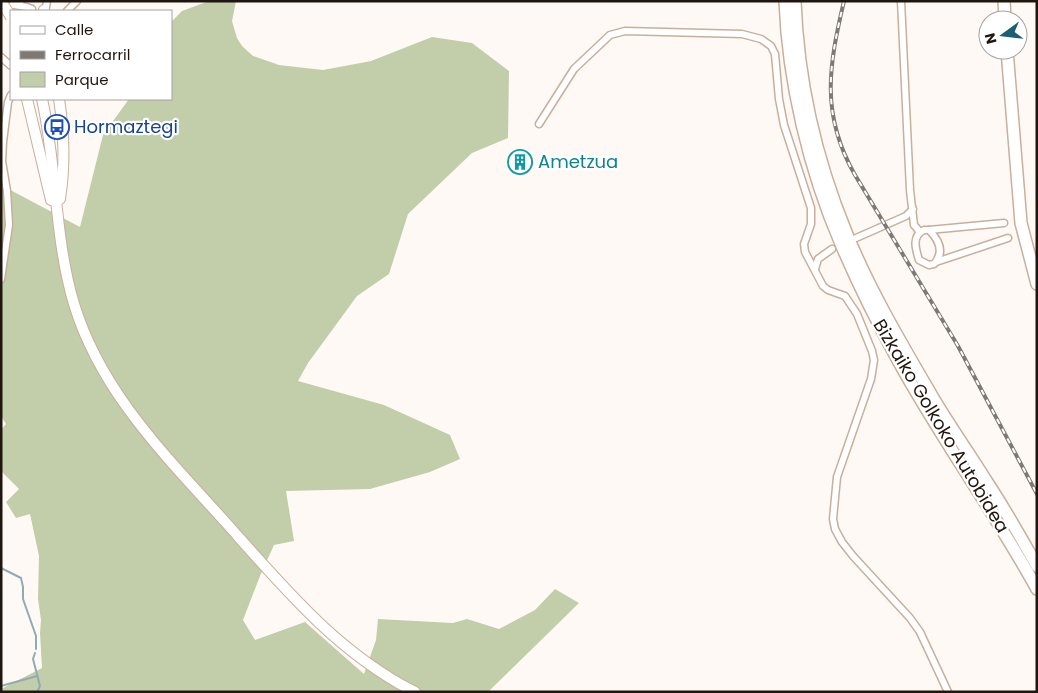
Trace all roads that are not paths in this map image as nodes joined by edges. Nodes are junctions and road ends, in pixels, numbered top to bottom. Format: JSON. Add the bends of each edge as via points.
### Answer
{"nodes":[{"id":1,"x":1,"y":1,"type":"edge"},
{"id":2,"x":21,"y":1,"type":"edge"},
{"id":3,"x":30,"y":1,"type":"edge"},
{"id":4,"x":77,"y":1,"type":"edge"},
{"id":5,"x":785,"y":1,"type":"edge"},
{"id":6,"x":795,"y":1,"type":"edge"},
{"id":7,"x":901,"y":1,"type":"edge"},
{"id":8,"x":14,"y":5,"type":"junction"},
{"id":9,"x":40,"y":10,"type":"edge"},
{"id":10,"x":68,"y":10,"type":"edge"},
{"id":11,"x":1,"y":11,"type":"edge"},
{"id":12,"x":10,"y":15,"type":"edge"},
{"id":13,"x":1008,"y":60,"type":"edge"},
{"id":14,"x":10,"y":97,"type":"edge"},
{"id":15,"x":26,"y":100,"type":"edge"},
{"id":16,"x":42,"y":100,"type":"edge"},
{"id":17,"x":59,"y":100,"type":"edge"},
{"id":18,"x":539,"y":124,"type":"dead end"},
{"id":19,"x":913,"y":209,"type":"junction"},
{"id":20,"x":58,"y":214,"type":"junction"},
{"id":21,"x":898,"y":219,"type":"junction"},
{"id":22,"x":1004,"y":223,"type":"dead end"},
{"id":23,"x":914,"y":225,"type":"junction"},
{"id":24,"x":929,"y":230,"type":"junction"},
{"id":25,"x":920,"y":232,"type":"junction"},
{"id":26,"x":60,"y":237,"type":"junction"},
{"id":27,"x":856,"y":238,"type":"dead end"},
{"id":28,"x":1008,"y":238,"type":"dead end"},
{"id":29,"x":832,"y":249,"type":"dead end"},
{"id":30,"x":805,"y":252,"type":"junction"},
{"id":31,"x":818,"y":259,"type":"junction"},
{"id":32,"x":936,"y":262,"type":"junction"},
{"id":33,"x":815,"y":271,"type":"junction"},
{"id":34,"x":1,"y":279,"type":"edge"},
{"id":35,"x":1037,"y":284,"type":"edge"},
{"id":36,"x":987,"y":482,"type":"junction"},
{"id":37,"x":1037,"y":553,"type":"edge"},
{"id":38,"x":1037,"y":566,"type":"edge"},
{"id":39,"x":1037,"y":589,"type":"edge"},
{"id":40,"x":415,"y":692,"type":"edge"},
{"id":41,"x":948,"y":692,"type":"edge"}],
"edges":[{"from":1,"to":12,"type":"main road","bridge":true},
{"from":2,"to":8,"type":"street"},
{"from":3,"to":9,"type":"street"},
{"from":4,"to":10,"type":"street"},
{"from":5,"to":39,"type":"highway","name":"Bizkaiko Golkoko Autobidea","via":[[791,66],[802,119],[840,243],[900,362]]},
{"from":6,"to":36,"type":"highway","name":"Bizkaiko Golkoko Autobidea","via":[[799,62],[809,115],[819,155],[846,232],[896,333]]},
{"from":7,"to":19,"type":"street"},
{"from":8,"to":9,"type":"street"},
{"from":8,"to":11,"type":"street"},
{"from":13,"to":35,"type":"highway","via":[[1021,223]]},
{"from":14,"to":34,"type":"street","via":[[2,161],[9,224]]},
{"from":15,"to":26,"type":"main road"},
{"from":16,"to":20,"type":"main road"},
{"from":17,"to":20,"type":"main road","via":[[62,185]]},
{"from":18,"to":30,"type":"street","via":[[574,69],[610,35],[625,31],[742,34],[761,39],[771,46],[775,54],[784,125],[811,208]]},
{"from":19,"to":21,"type":"street"},
{"from":19,"to":23,"type":"street"},
{"from":20,"to":26,"type":"main road"},
{"from":21,"to":23,"type":"street"},
{"from":21,"to":27,"type":"street"},
{"from":22,"to":24,"type":"street"},
{"from":23,"to":25,"type":"street"},
{"from":24,"to":25,"type":"street"},
{"from":24,"to":32,"type":"street","via":[[939,244]]},
{"from":25,"to":32,"type":"street","via":[[915,240],[919,260],[929,265]]},
{"from":26,"to":40,"type":"main road","via":[[70,288],[85,334],[102,370],[128,411],[306,611],[355,655]]},
{"from":28,"to":32,"type":"street"},
{"from":29,"to":31,"type":"street"},
{"from":30,"to":31,"type":"street"},
{"from":30,"to":33,"type":"street"},
{"from":31,"to":33,"type":"street"},
{"from":33,"to":41,"type":"street","via":[[823,286],[845,296],[857,314],[874,360],[871,380],[837,478],[835,529],[853,556],[920,632]]},
{"from":36,"to":37,"type":"highway"},
{"from":36,"to":38,"type":"highway","name":"Bizkaiko Golkoko Autobidea"}]}
